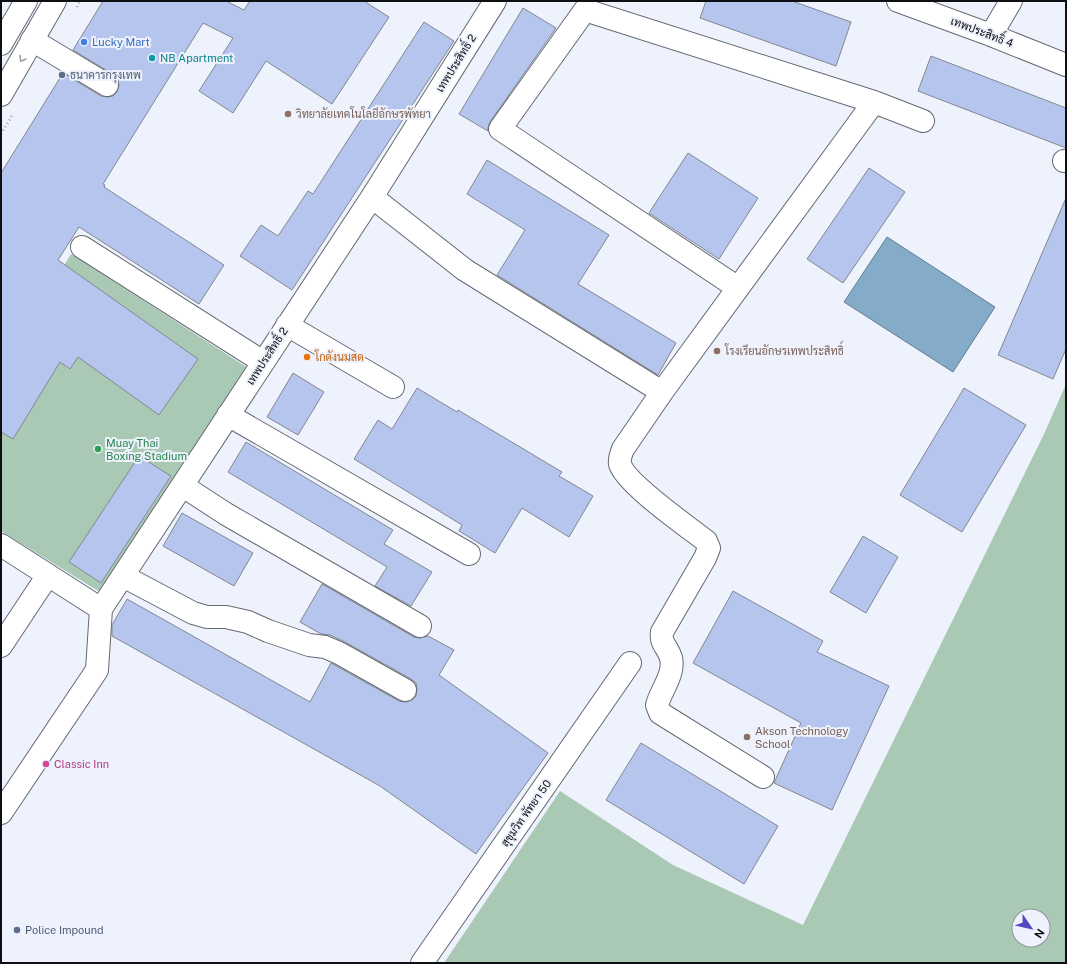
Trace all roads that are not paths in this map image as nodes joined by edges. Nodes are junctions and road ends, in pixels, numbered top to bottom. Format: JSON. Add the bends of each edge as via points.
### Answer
{"nodes":[{"id":1,"x":26,"y":1,"type":"edge"},
{"id":2,"x":55,"y":1,"type":"edge"},
{"id":3,"x":495,"y":1,"type":"edge"},
{"id":4,"x":898,"y":1,"type":"edge"},
{"id":5,"x":1011,"y":1,"type":"edge"},
{"id":6,"x":587,"y":6,"type":"edge"},
{"id":7,"x":991,"y":35,"type":"junction"},
{"id":8,"x":32,"y":40,"type":"junction"},
{"id":9,"x":1,"y":44,"type":"edge"},
{"id":10,"x":1066,"y":65,"type":"edge"},
{"id":11,"x":107,"y":85,"type":"dead end"},
{"id":12,"x":1,"y":95,"type":"edge"},
{"id":13,"x":874,"y":102,"type":"junction"},
{"id":14,"x":923,"y":121,"type":"dead end"},
{"id":15,"x":372,"y":198,"type":"junction"},
{"id":16,"x":82,"y":246,"type":"dead end"},
{"id":17,"x":738,"y":288,"type":"junction"},
{"id":18,"x":288,"y":325,"type":"junction"},
{"id":19,"x":263,"y":362,"type":"junction"},
{"id":20,"x":393,"y":387,"type":"dead end"},
{"id":21,"x":662,"y":392,"type":"junction"},
{"id":22,"x":228,"y":415,"type":"junction"},
{"id":23,"x":183,"y":486,"type":"junction"},
{"id":24,"x":1,"y":545,"type":"edge"},
{"id":25,"x":470,"y":554,"type":"dead end"},
{"id":26,"x":48,"y":575,"type":"junction"},
{"id":27,"x":123,"y":576,"type":"junction"},
{"id":28,"x":101,"y":609,"type":"junction"},
{"id":29,"x":420,"y":626,"type":"dead end"},
{"id":30,"x":1,"y":646,"type":"edge"},
{"id":31,"x":630,"y":663,"type":"dead end"},
{"id":32,"x":405,"y":690,"type":"dead end"},
{"id":33,"x":763,"y":777,"type":"dead end"},
{"id":34,"x":1,"y":813,"type":"edge"},
{"id":35,"x":422,"y":963,"type":"edge"}],
"edges":[{"from":1,"to":9,"type":"street"},
{"from":2,"to":8,"type":"street"},
{"from":3,"to":15,"type":"street","name":"เทพประสิทธิ์ 2"},
{"from":4,"to":7,"type":"street","name":"เทพประสิทธิ์ 4"},
{"from":5,"to":7,"type":"street"},
{"from":6,"to":13,"type":"street"},
{"from":6,"to":17,"type":"street","via":[[500,129]]},
{"from":7,"to":10,"type":"street","name":"เทพประสิทธิ์ 4"},
{"from":8,"to":11,"type":"street"},
{"from":8,"to":12,"type":"street","one_way":true},
{"from":13,"to":14,"type":"street"},
{"from":13,"to":17,"type":"street"},
{"from":15,"to":18,"type":"street","name":"เทพประสิทธิ์ 2"},
{"from":15,"to":21,"type":"street","via":[[465,270]]},
{"from":16,"to":19,"type":"street"},
{"from":17,"to":21,"type":"street"},
{"from":18,"to":19,"type":"street","name":"เทพประสิทธิ์ 2"},
{"from":18,"to":20,"type":"street"},
{"from":19,"to":22,"type":"street","name":"เทพประสิทธิ์ 2"},
{"from":21,"to":33,"type":"street","via":[[623,449],[620,466],[634,484],[706,541],[709,548],[662,632],[661,638],[671,658],[671,670],[657,706],[660,712]]},
{"from":22,"to":23,"type":"street","name":"เทพประสิทธิ์ 2"},
{"from":22,"to":25,"type":"street"},
{"from":23,"to":27,"type":"street","name":"เทพประสิทธิ์ 2"},
{"from":23,"to":29,"type":"street","via":[[226,514]]},
{"from":24,"to":26,"type":"street"},
{"from":26,"to":28,"type":"street"},
{"from":26,"to":30,"type":"street"},
{"from":27,"to":28,"type":"street","name":"เทพประสิทธิ์ 2"},
{"from":27,"to":32,"type":"street","via":[[193,613],[248,622],[309,645],[325,647]]},
{"from":28,"to":34,"type":"street","via":[[97,670]]},
{"from":31,"to":35,"type":"street","name":"สุขุมวิท พัทยา 50"}]}
